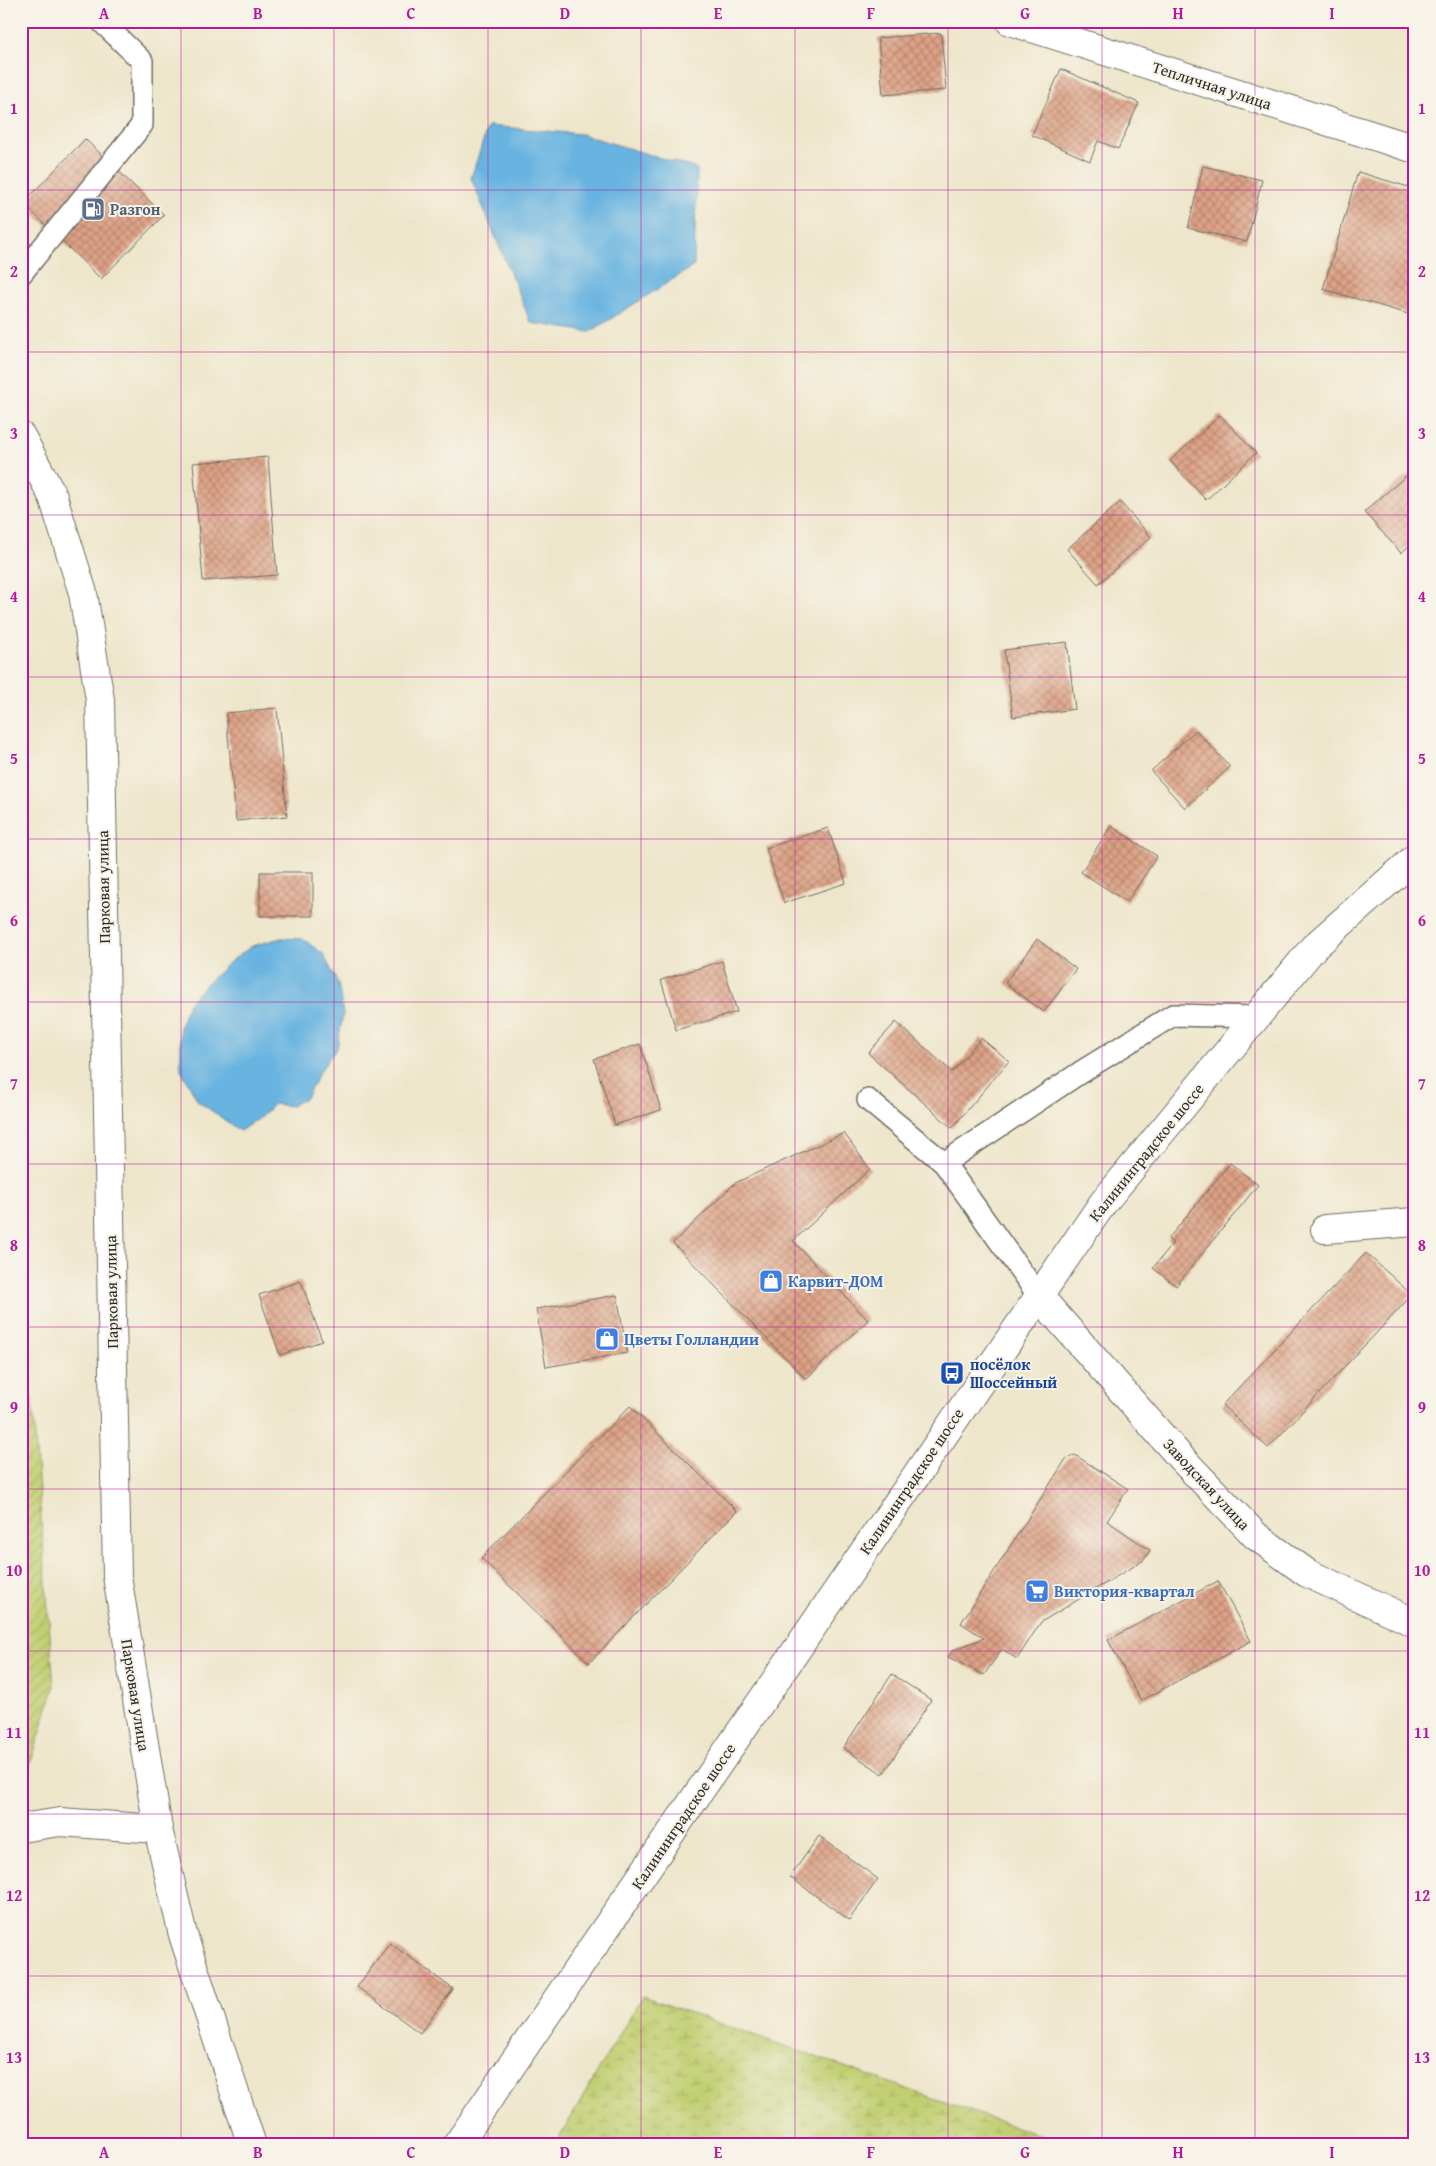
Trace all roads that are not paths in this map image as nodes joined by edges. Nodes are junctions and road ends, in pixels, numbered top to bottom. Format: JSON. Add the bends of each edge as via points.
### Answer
{"nodes":[{"id":1,"x":101,"y":21,"type":"edge"},
{"id":2,"x":1010,"y":21,"type":"edge"},
{"id":3,"x":1415,"y":149,"type":"edge"},
{"id":4,"x":22,"y":270,"type":"edge"},
{"id":5,"x":21,"y":436,"type":"edge"},
{"id":6,"x":1415,"y":858,"type":"edge"},
{"id":7,"x":1256,"y":1017,"type":"junction"},
{"id":8,"x":868,"y":1100,"type":"dead end"},
{"id":9,"x":944,"y":1163,"type":"junction"},
{"id":10,"x":1415,"y":1222,"type":"edge"},
{"id":11,"x":1325,"y":1229,"type":"dead end"},
{"id":12,"x":1038,"y":1295,"type":"junction"},
{"id":13,"x":1415,"y":1623,"type":"edge"},
{"id":14,"x":21,"y":1828,"type":"edge"},
{"id":15,"x":158,"y":1829,"type":"junction"},
{"id":16,"x":252,"y":2145,"type":"edge"},
{"id":17,"x":457,"y":2145,"type":"edge"}],
"edges":[{"from":1,"to":4,"type":"lane","via":[[142,61],[142,125]]},
{"from":2,"to":3,"type":"main road","name":"Тепличная улица"},
{"from":5,"to":15,"type":"main road","name":"Парковая улица","via":[[53,497],[83,593],[100,700],[116,1576]]},
{"from":6,"to":7,"type":"main road","name":"Калининградское шоссе","via":[[1314,947]]},
{"from":7,"to":9,"type":"lane","via":[[1172,1015]]},
{"from":7,"to":12,"type":"main road","name":"Калининградское шоссе","via":[[1103,1203]]},
{"from":8,"to":9,"type":"lane"},
{"from":9,"to":12,"type":"lane"},
{"from":10,"to":11,"type":"main road"},
{"from":12,"to":13,"type":"main road","name":"Заводская улица","via":[[1181,1458],[1256,1536],[1307,1573]]},
{"from":12,"to":17,"type":"main road","name":"Калининградское шоссе"},
{"from":14,"to":15,"type":"main road","via":[[60,1822]]},
{"from":15,"to":16,"type":"main road","name":"Парковая улица","via":[[183,1935]]}]}
